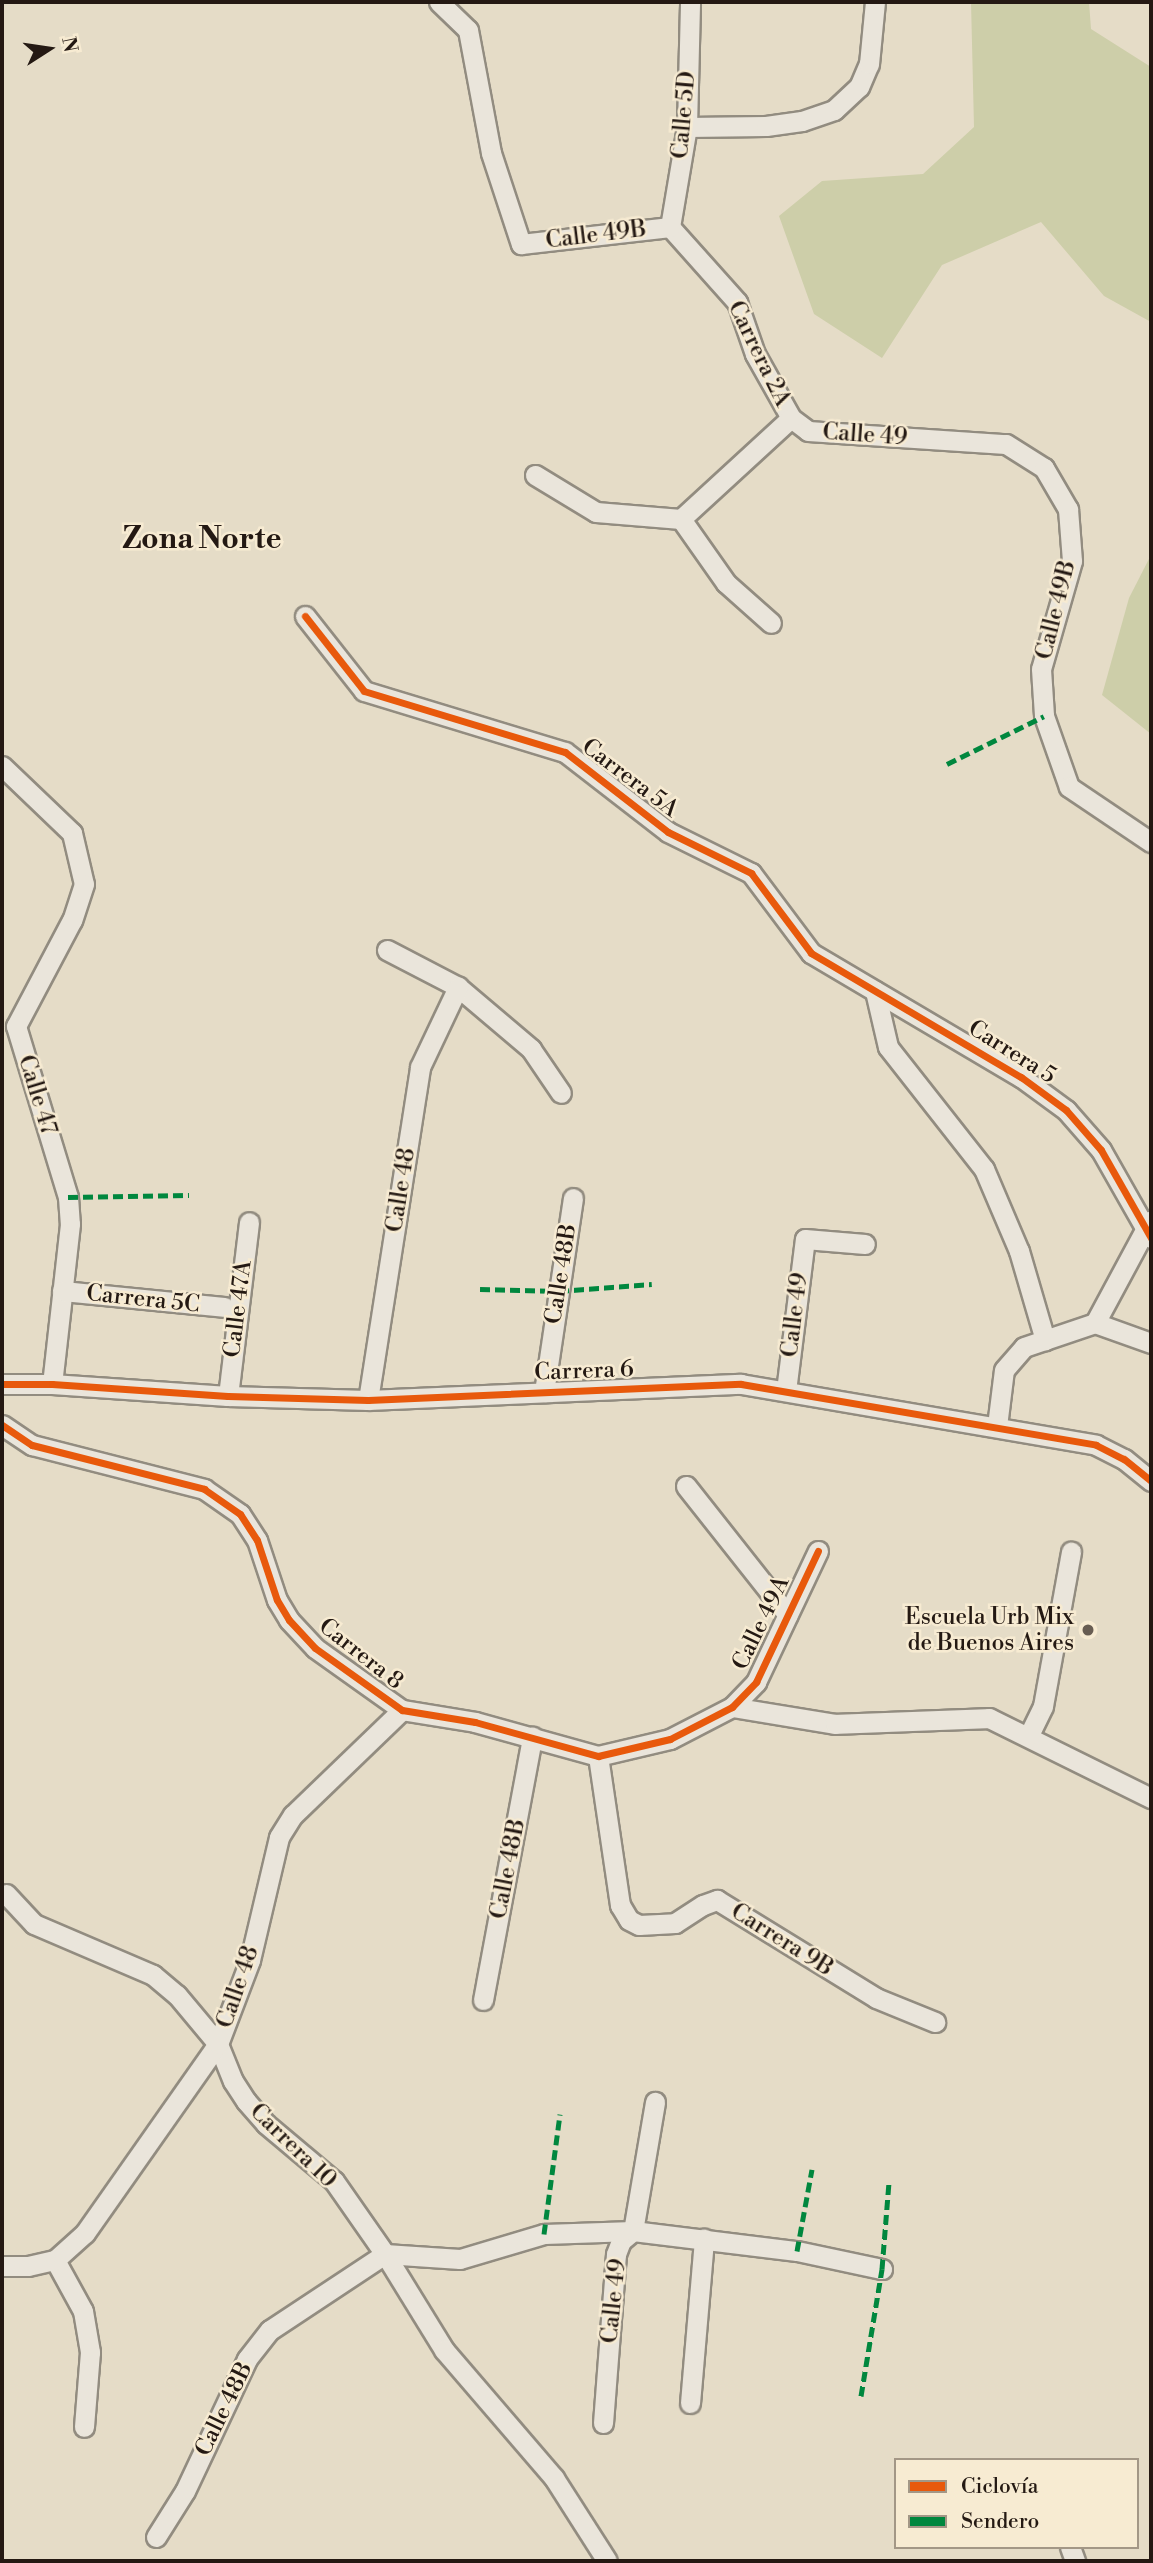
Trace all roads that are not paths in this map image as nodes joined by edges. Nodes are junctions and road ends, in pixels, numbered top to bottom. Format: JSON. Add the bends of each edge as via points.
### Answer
{"nodes":[{"id":1,"x":439,"y":2,"type":"edge"},
{"id":2,"x":690,"y":2,"type":"edge"},
{"id":3,"x":875,"y":2,"type":"edge"},
{"id":4,"x":687,"y":127,"type":"junction"},
{"id":5,"x":670,"y":227,"type":"junction"},
{"id":6,"x":791,"y":418,"type":"junction"},
{"id":7,"x":1044,"y":468,"type":"joint"},
{"id":8,"x":535,"y":475,"type":"dead end"},
{"id":9,"x":681,"y":519,"type":"junction"},
{"id":10,"x":305,"y":616,"type":"dead end"},
{"id":11,"x":771,"y":623,"type":"dead end"},
{"id":12,"x":2,"y":766,"type":"edge"},
{"id":13,"x":1151,"y":842,"type":"edge"},
{"id":14,"x":387,"y":950,"type":"dead end"},
{"id":15,"x":458,"y":987,"type":"junction"},
{"id":16,"x":875,"y":991,"type":"junction"},
{"id":17,"x":9,"y":1024,"type":"edge"},
{"id":18,"x":561,"y":1093,"type":"dead end"},
{"id":19,"x":573,"y":1198,"type":"dead end"},
{"id":20,"x":249,"y":1222,"type":"dead end"},
{"id":21,"x":1150,"y":1229,"type":"edge"},
{"id":22,"x":865,"y":1244,"type":"dead end"},
{"id":23,"x":62,"y":1291,"type":"junction"},
{"id":24,"x":224,"y":1307,"type":"dead end"},
{"id":25,"x":1095,"y":1323,"type":"junction"},
{"id":26,"x":1045,"y":1340,"type":"junction"},
{"id":27,"x":1151,"y":1343,"type":"edge"},
{"id":28,"x":2,"y":1384,"type":"edge"},
{"id":29,"x":52,"y":1384,"type":"junction"},
{"id":30,"x":786,"y":1391,"type":"junction"},
{"id":31,"x":544,"y":1392,"type":"junction"},
{"id":32,"x":228,"y":1396,"type":"junction"},
{"id":33,"x":368,"y":1399,"type":"junction"},
{"id":34,"x":2,"y":1425,"type":"edge"},
{"id":35,"x":997,"y":1426,"type":"junction"},
{"id":36,"x":1151,"y":1481,"type":"edge"},
{"id":37,"x":686,"y":1486,"type":"dead end"},
{"id":38,"x":818,"y":1551,"type":"dead end"},
{"id":39,"x":1071,"y":1552,"type":"dead end"},
{"id":40,"x":788,"y":1615,"type":"junction"},
{"id":41,"x":732,"y":1707,"type":"junction"},
{"id":42,"x":402,"y":1710,"type":"junction"},
{"id":43,"x":1029,"y":1735,"type":"junction"},
{"id":44,"x":532,"y":1737,"type":"junction"},
{"id":45,"x":598,"y":1756,"type":"junction"},
{"id":46,"x":1151,"y":1798,"type":"edge"},
{"id":47,"x":6,"y":1894,"type":"dead end"},
{"id":48,"x":483,"y":2000,"type":"dead end"},
{"id":49,"x":935,"y":2022,"type":"dead end"},
{"id":50,"x":218,"y":2044,"type":"junction"},
{"id":51,"x":655,"y":2102,"type":"dead end"},
{"id":52,"x":633,"y":2231,"type":"junction"},
{"id":53,"x":704,"y":2239,"type":"junction"},
{"id":54,"x":384,"y":2254,"type":"junction"},
{"id":55,"x":55,"y":2260,"type":"junction"},
{"id":56,"x":2,"y":2266,"type":"edge"},
{"id":57,"x":882,"y":2269,"type":"dead end"},
{"id":58,"x":690,"y":2403,"type":"dead end"},
{"id":59,"x":603,"y":2423,"type":"dead end"},
{"id":60,"x":84,"y":2427,"type":"dead end"},
{"id":61,"x":156,"y":2537,"type":"dead end"},
{"id":62,"x":607,"y":2561,"type":"edge"}],
"edges":[{"from":1,"to":5,"type":"street","name":"Calle 49B","via":[[468,30],[491,153],[521,244]]},
{"from":2,"to":4,"type":"street","name":"Calle 5D"},
{"from":3,"to":4,"type":"street","via":[[869,64],[859,87],[834,110],[766,126]]},
{"from":4,"to":5,"type":"street","name":"Calle 5D"},
{"from":5,"to":6,"type":"street","name":"Carrera 2A","via":[[737,302],[755,354]]},
{"from":6,"to":7,"type":"street","name":"Calle 49","via":[[808,431],[1006,444]]},
{"from":6,"to":9,"type":"street","name":"Calle 49"},
{"from":7,"to":13,"type":"street","name":"Calle 49B","via":[[1069,509],[1072,561],[1041,669],[1044,716],[1069,787]]},
{"from":8,"to":9,"type":"street","via":[[596,512]]},
{"from":9,"to":11,"type":"street","via":[[726,583]]},
{"from":10,"to":16,"type":"street","name":"Carrera 5A","via":[[363,691],[565,752],[668,832],[751,873],[811,953]]},
{"from":12,"to":17,"type":"street","name":"Calle 47","via":[[72,833],[84,884],[72,920]]},
{"from":14,"to":15,"type":"street"},
{"from":15,"to":18,"type":"street","via":[[531,1049]]},
{"from":15,"to":33,"type":"street","name":"Calle 48","via":[[421,1067]]},
{"from":16,"to":21,"type":"street","name":"Carrera 5","via":[[1021,1077],[1066,1110],[1101,1150]]},
{"from":16,"to":26,"type":"street","via":[[888,1047],[984,1169],[1018,1251]]},
{"from":17,"to":23,"type":"street","name":"Calle 47","via":[[68,1197],[71,1224]]},
{"from":19,"to":31,"type":"street","name":"Calle 48B"},
{"from":20,"to":32,"type":"street","name":"Calle 47A"},
{"from":21,"to":25,"type":"street"},
{"from":22,"to":30,"type":"street","name":"Calle 49","via":[[805,1239]]},
{"from":23,"to":24,"type":"street","name":"Carrera 5C"},
{"from":23,"to":29,"type":"street","name":"Calle 47"},
{"from":25,"to":26,"type":"street"},
{"from":25,"to":27,"type":"street"},
{"from":26,"to":35,"type":"street","via":[[1024,1347],[1004,1370]]},
{"from":28,"to":29,"type":"street","name":"Carrera 6"},
{"from":29,"to":32,"type":"street","name":"Carrera 6"},
{"from":30,"to":31,"type":"street","name":"Carrera 6","via":[[741,1384]]},
{"from":30,"to":35,"type":"street","name":"Carrera 6"},
{"from":31,"to":33,"type":"street","name":"Carrera 6"},
{"from":32,"to":33,"type":"street","name":"Carrera 6"},
{"from":34,"to":42,"type":"street","name":"Carrera 8","via":[[32,1445],[204,1489],[240,1514],[257,1540],[277,1600],[289,1620],[315,1648]]},
{"from":35,"to":36,"type":"street","name":"Carrera 6","via":[[1096,1445],[1124,1459]]},
{"from":37,"to":40,"type":"street"},
{"from":38,"to":40,"type":"street","name":"Calle 49A"},
{"from":39,"to":43,"type":"street","via":[[1043,1706]]},
{"from":40,"to":41,"type":"street","name":"Calle 49A","via":[[756,1682]]},
{"from":41,"to":43,"type":"street","via":[[835,1724],[989,1718]]},
{"from":41,"to":45,"type":"street","name":"Carrera 8","via":[[670,1739]]},
{"from":42,"to":44,"type":"street","name":"Carrera 8"},
{"from":42,"to":50,"type":"street","name":"Calle 48","via":[[293,1815],[279,1837],[250,1960]]},
{"from":43,"to":46,"type":"street"},
{"from":44,"to":45,"type":"street","name":"Carrera 8"},
{"from":44,"to":48,"type":"street","name":"Calle 48B"},
{"from":45,"to":49,"type":"street","name":"Carrera 9B","via":[[620,1905],[629,1920],[639,1925],[675,1923],[717,1900],[876,1998]]},
{"from":47,"to":50,"type":"street","name":"Carrera 10","via":[[34,1924],[153,1975],[177,1995]]},
{"from":50,"to":54,"type":"street","name":"Carrera 10","via":[[247,2101],[266,2124],[334,2181]]},
{"from":50,"to":55,"type":"street","name":"Calle 48","via":[[85,2233]]},
{"from":51,"to":52,"type":"street","name":"Calle 49"},
{"from":52,"to":53,"type":"street"},
{"from":52,"to":54,"type":"street","via":[[544,2234],[460,2259]]},
{"from":52,"to":59,"type":"street","name":"Calle 49","via":[[621,2241],[616,2254]]},
{"from":53,"to":57,"type":"street","via":[[797,2250]]},
{"from":53,"to":58,"type":"street"},
{"from":54,"to":61,"type":"street","name":"Calle 48B","via":[[270,2330],[247,2359],[185,2491]]},
{"from":54,"to":62,"type":"street","name":"Carrera 10","via":[[444,2350],[554,2478]]},
{"from":55,"to":56,"type":"street"},
{"from":55,"to":60,"type":"street","via":[[83,2311],[90,2353]]}]}
